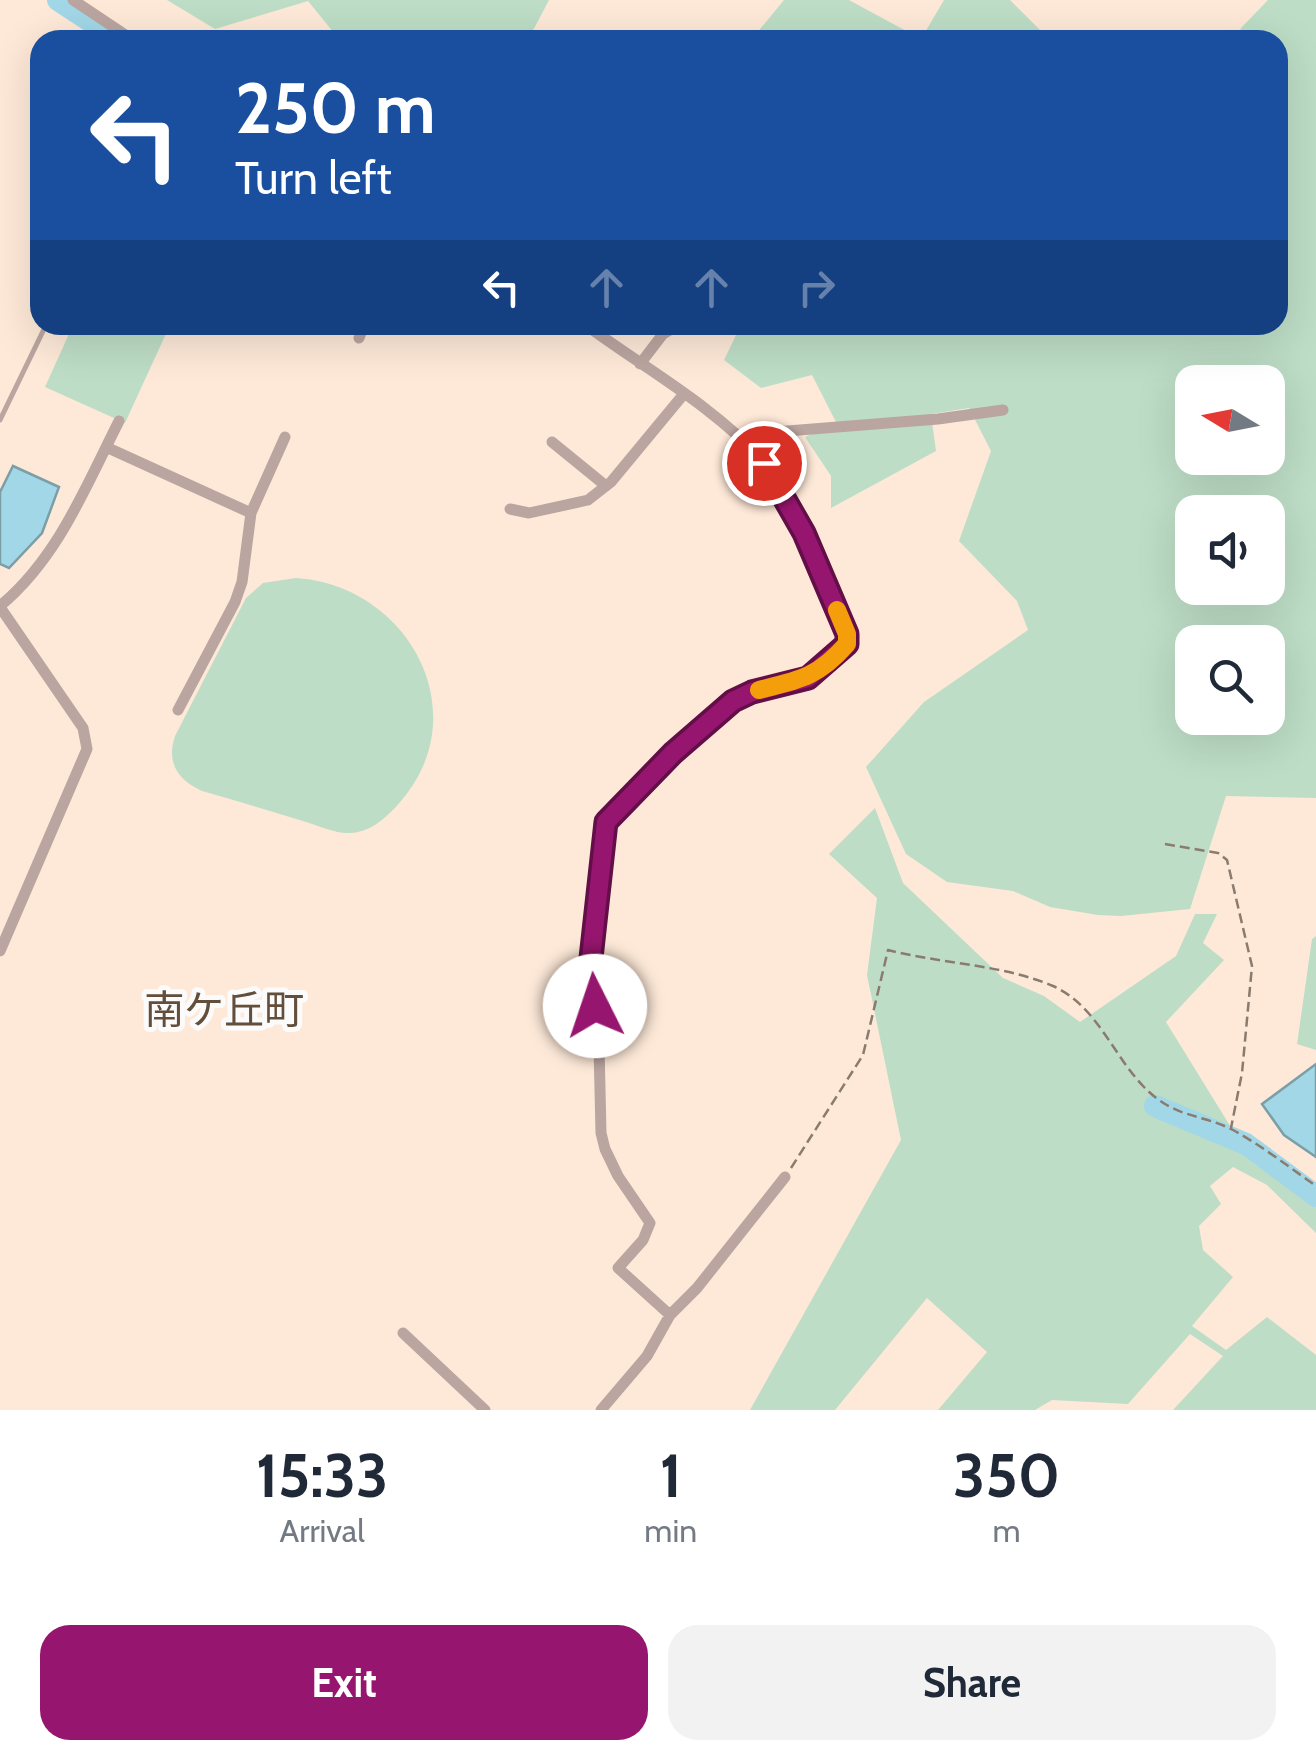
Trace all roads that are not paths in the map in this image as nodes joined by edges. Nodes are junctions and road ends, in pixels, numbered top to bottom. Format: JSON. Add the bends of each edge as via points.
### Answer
{"nodes":[{"id":1,"x":73,"y":0,"type":"edge"},
{"id":2,"x":118,"y":30,"type":"edge"},
{"id":3,"x":41,"y":335,"type":"edge"},
{"id":4,"x":360,"y":335,"type":"edge"},
{"id":5,"x":600,"y":335,"type":"edge"},
{"id":6,"x":663,"y":335,"type":"edge"},
{"id":7,"x":359,"y":338,"type":"dead end"},
{"id":8,"x":640,"y":364,"type":"junction"},
{"id":9,"x":683,"y":394,"type":"junction"},
{"id":10,"x":1002,"y":410,"type":"dead end"},
{"id":11,"x":0,"y":420,"type":"edge"},
{"id":12,"x":119,"y":421,"type":"dead end"},
{"id":13,"x":738,"y":435,"type":"junction"},
{"id":14,"x":285,"y":437,"type":"dead end"},
{"id":15,"x":552,"y":442,"type":"dead end"},
{"id":16,"x":106,"y":447,"type":"junction"},
{"id":17,"x":606,"y":486,"type":"junction"},
{"id":18,"x":510,"y":508,"type":"dead end"},
{"id":19,"x":251,"y":513,"type":"junction"},
{"id":20,"x":0,"y":606,"type":"edge"},
{"id":21,"x":178,"y":710,"type":"dead end"},
{"id":22,"x":0,"y":952,"type":"edge"},
{"id":23,"x":785,"y":1177,"type":"road end"},
{"id":24,"x":670,"y":1314,"type":"junction"},
{"id":25,"x":402,"y":1333,"type":"dead end"},
{"id":26,"x":485,"y":1410,"type":"edge"},
{"id":27,"x":601,"y":1410,"type":"edge"}],
"edges":[{"from":1,"to":2,"type":"street"},
{"from":3,"to":11,"type":"lane"},
{"from":4,"to":7,"type":"street"},
{"from":5,"to":8,"type":"street"},
{"from":6,"to":8,"type":"street"},
{"from":8,"to":9,"type":"street"},
{"from":9,"to":13,"type":"street"},
{"from":9,"to":17,"type":"street"},
{"from":10,"to":13,"type":"street"},
{"from":12,"to":16,"type":"street"},
{"from":13,"to":24,"type":"street","via":[[774,476],[804,533],[847,644],[808,678],[733,701],[606,822],[590,967],[602,1133],[618,1176],[650,1224],[618,1268]]},
{"from":14,"to":19,"type":"street"},
{"from":15,"to":17,"type":"street"},
{"from":16,"to":19,"type":"street"},
{"from":16,"to":20,"type":"street","via":[[60,537]]},
{"from":17,"to":18,"type":"street","via":[[588,500],[529,513]]},
{"from":19,"to":21,"type":"street","via":[[235,602]]},
{"from":20,"to":22,"type":"street","via":[[83,728],[88,749]]},
{"from":23,"to":24,"type":"street"},
{"from":24,"to":27,"type":"street","via":[[647,1356]]},
{"from":25,"to":26,"type":"street"}]}
